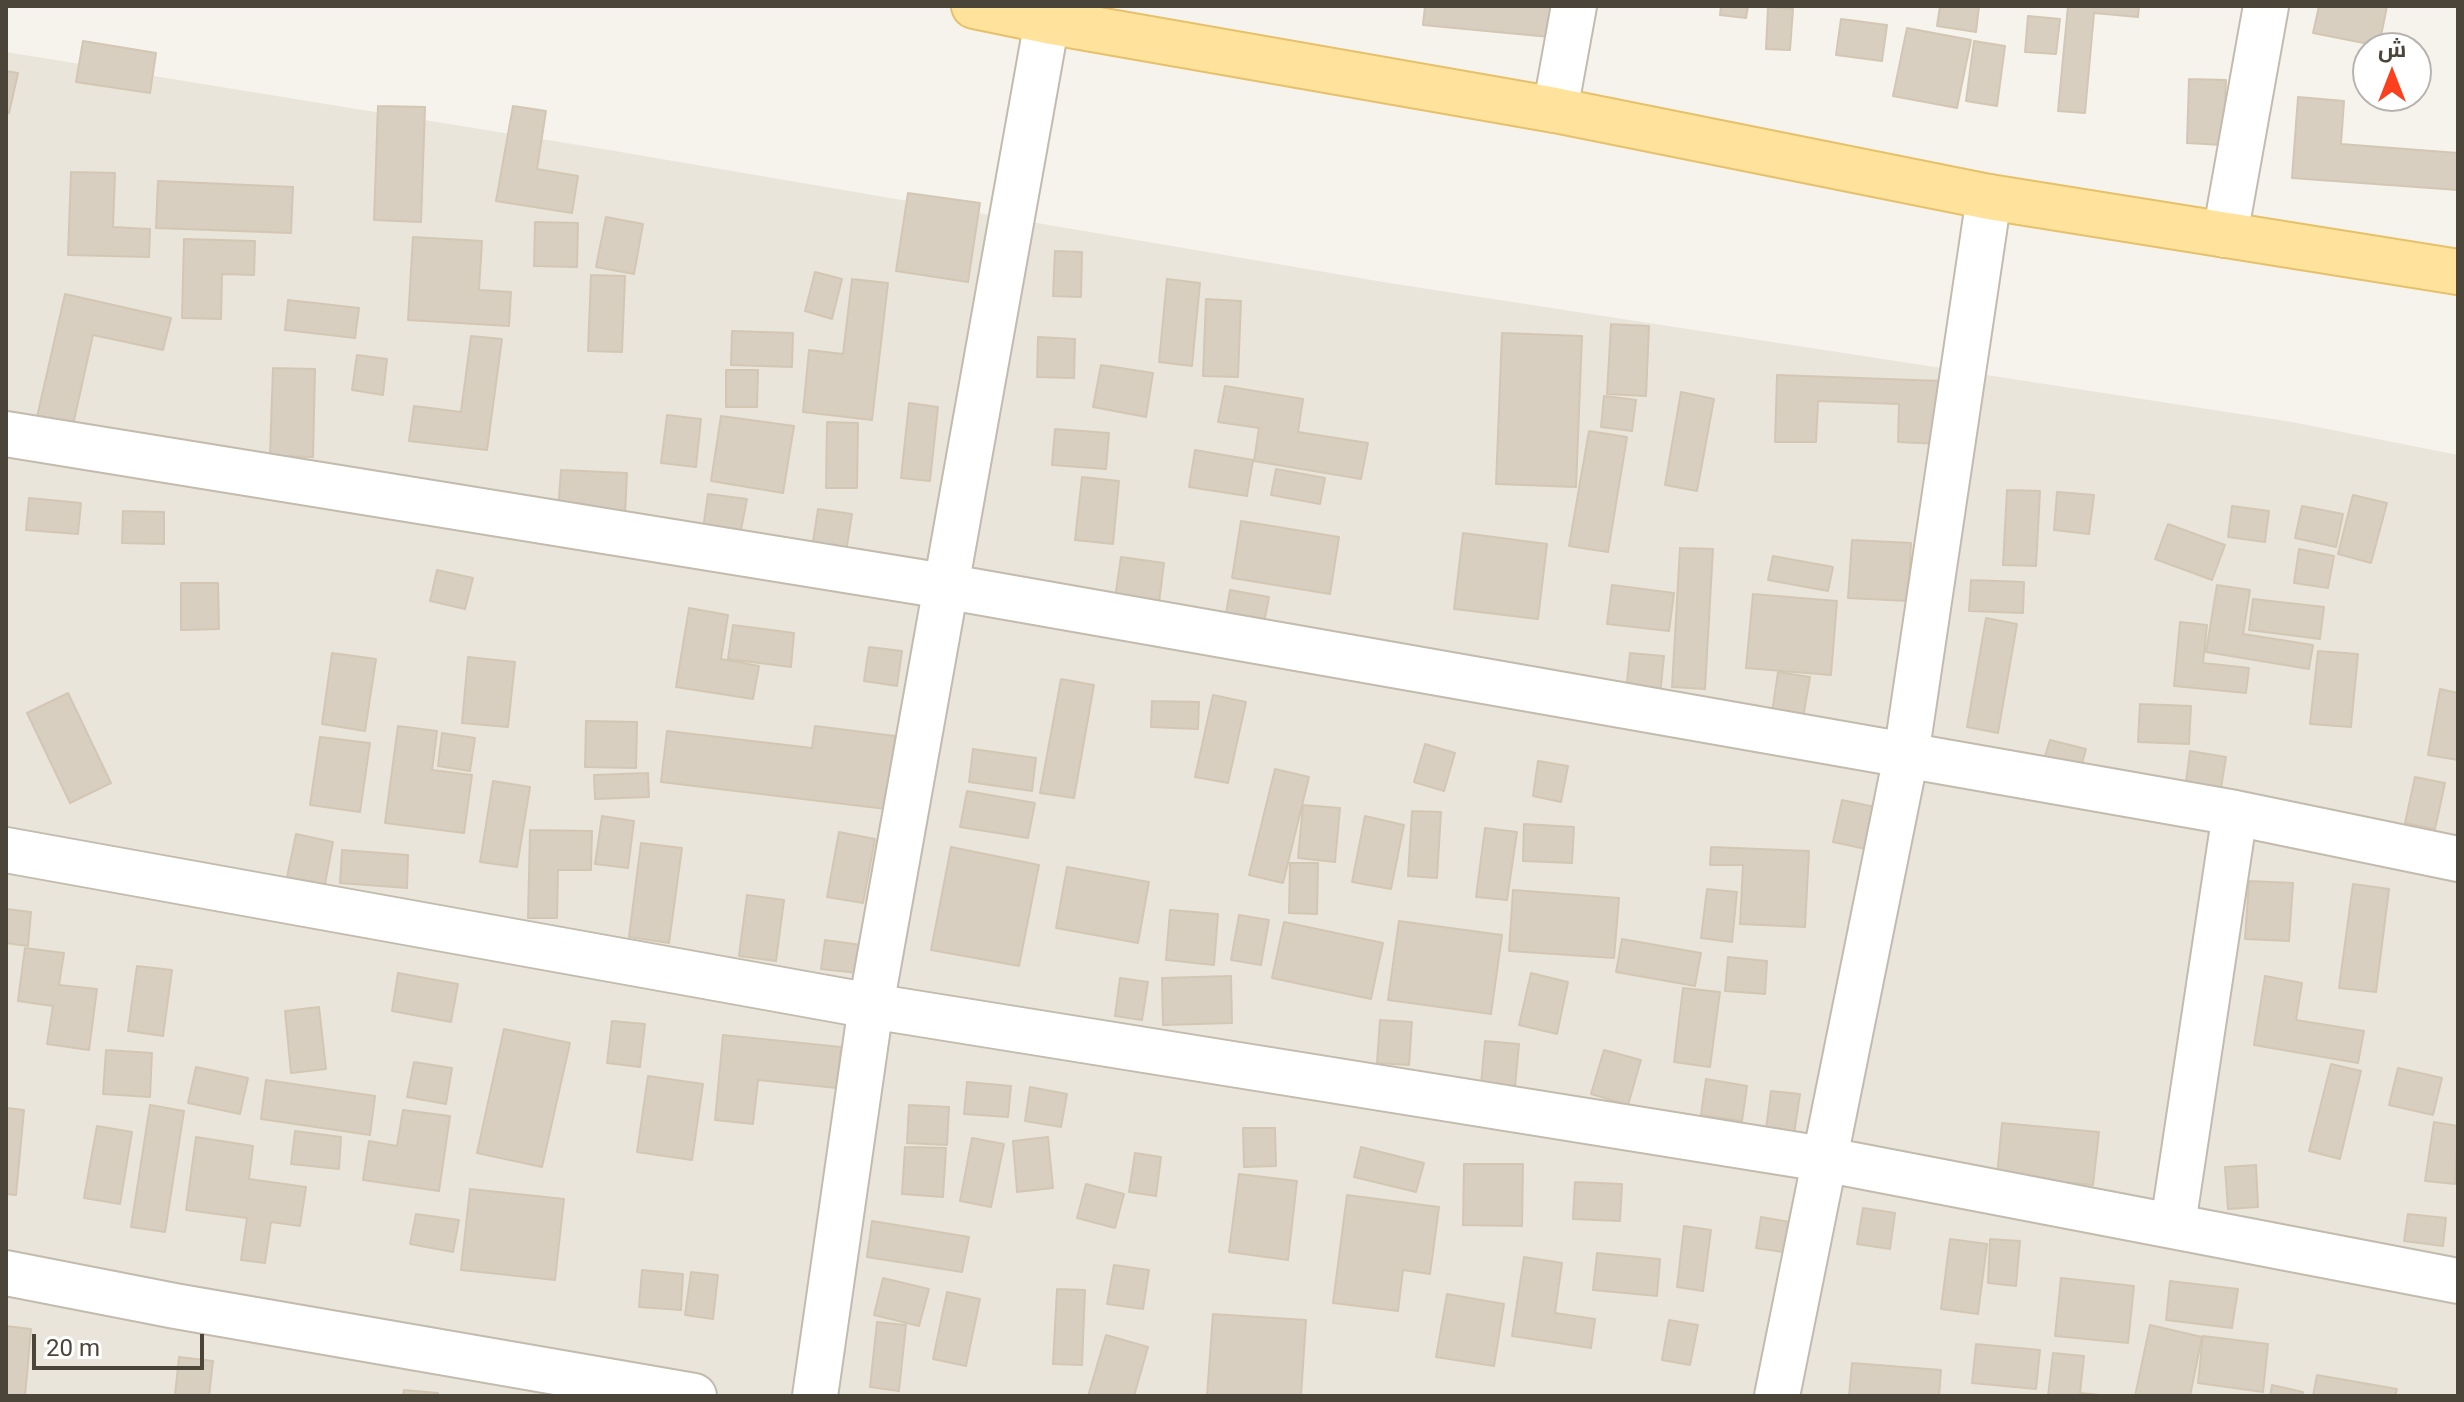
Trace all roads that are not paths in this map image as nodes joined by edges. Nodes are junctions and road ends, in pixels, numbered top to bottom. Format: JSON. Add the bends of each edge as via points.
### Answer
{"nodes":[{"id":1,"x":974,"y":6,"type":"edge"},
{"id":2,"x":1574,"y":6,"type":"edge"},
{"id":3,"x":2266,"y":6,"type":"edge"},
{"id":4,"x":1047,"y":21,"type":"junction"},
{"id":5,"x":1555,"y":110,"type":"junction"},
{"id":6,"x":1989,"y":197,"type":"junction"},
{"id":7,"x":2225,"y":235,"type":"junction"},
{"id":8,"x":2458,"y":272,"type":"edge"},
{"id":9,"x":6,"y":434,"type":"edge"},
{"id":10,"x":944,"y":586,"type":"junction"},
{"id":11,"x":1906,"y":756,"type":"junction"},
{"id":12,"x":2235,"y":813,"type":"junction"},
{"id":13,"x":6,"y":850,"type":"edge"},
{"id":14,"x":2458,"y":859,"type":"edge"},
{"id":15,"x":871,"y":1006,"type":"junction"},
{"id":16,"x":1823,"y":1159,"type":"junction"},
{"id":17,"x":2173,"y":1224,"type":"junction"},
{"id":18,"x":6,"y":1273,"type":"edge"},
{"id":19,"x":2458,"y":1281,"type":"edge"},
{"id":20,"x":493,"y":1379,"type":"edge"},
{"id":21,"x":694,"y":1396,"type":"edge"},
{"id":22,"x":815,"y":1396,"type":"edge"},
{"id":23,"x":1777,"y":1396,"type":"edge"}],
"edges":[{"from":1,"to":4,"type":"main road"},
{"from":2,"to":5,"type":"street"},
{"from":3,"to":7,"type":"street"},
{"from":4,"to":5,"type":"main road"},
{"from":4,"to":10,"type":"street"},
{"from":5,"to":6,"type":"main road"},
{"from":6,"to":7,"type":"main road"},
{"from":6,"to":11,"type":"street"},
{"from":7,"to":8,"type":"main road"},
{"from":9,"to":10,"type":"street"},
{"from":10,"to":11,"type":"street"},
{"from":10,"to":15,"type":"street"},
{"from":11,"to":12,"type":"street"},
{"from":11,"to":16,"type":"street"},
{"from":12,"to":14,"type":"street"},
{"from":12,"to":17,"type":"street"},
{"from":13,"to":15,"type":"street"},
{"from":15,"to":16,"type":"street"},
{"from":15,"to":22,"type":"street"},
{"from":16,"to":17,"type":"street"},
{"from":16,"to":23,"type":"street"},
{"from":17,"to":19,"type":"street"},
{"from":18,"to":20,"type":"street"},
{"from":20,"to":21,"type":"street"}]}
